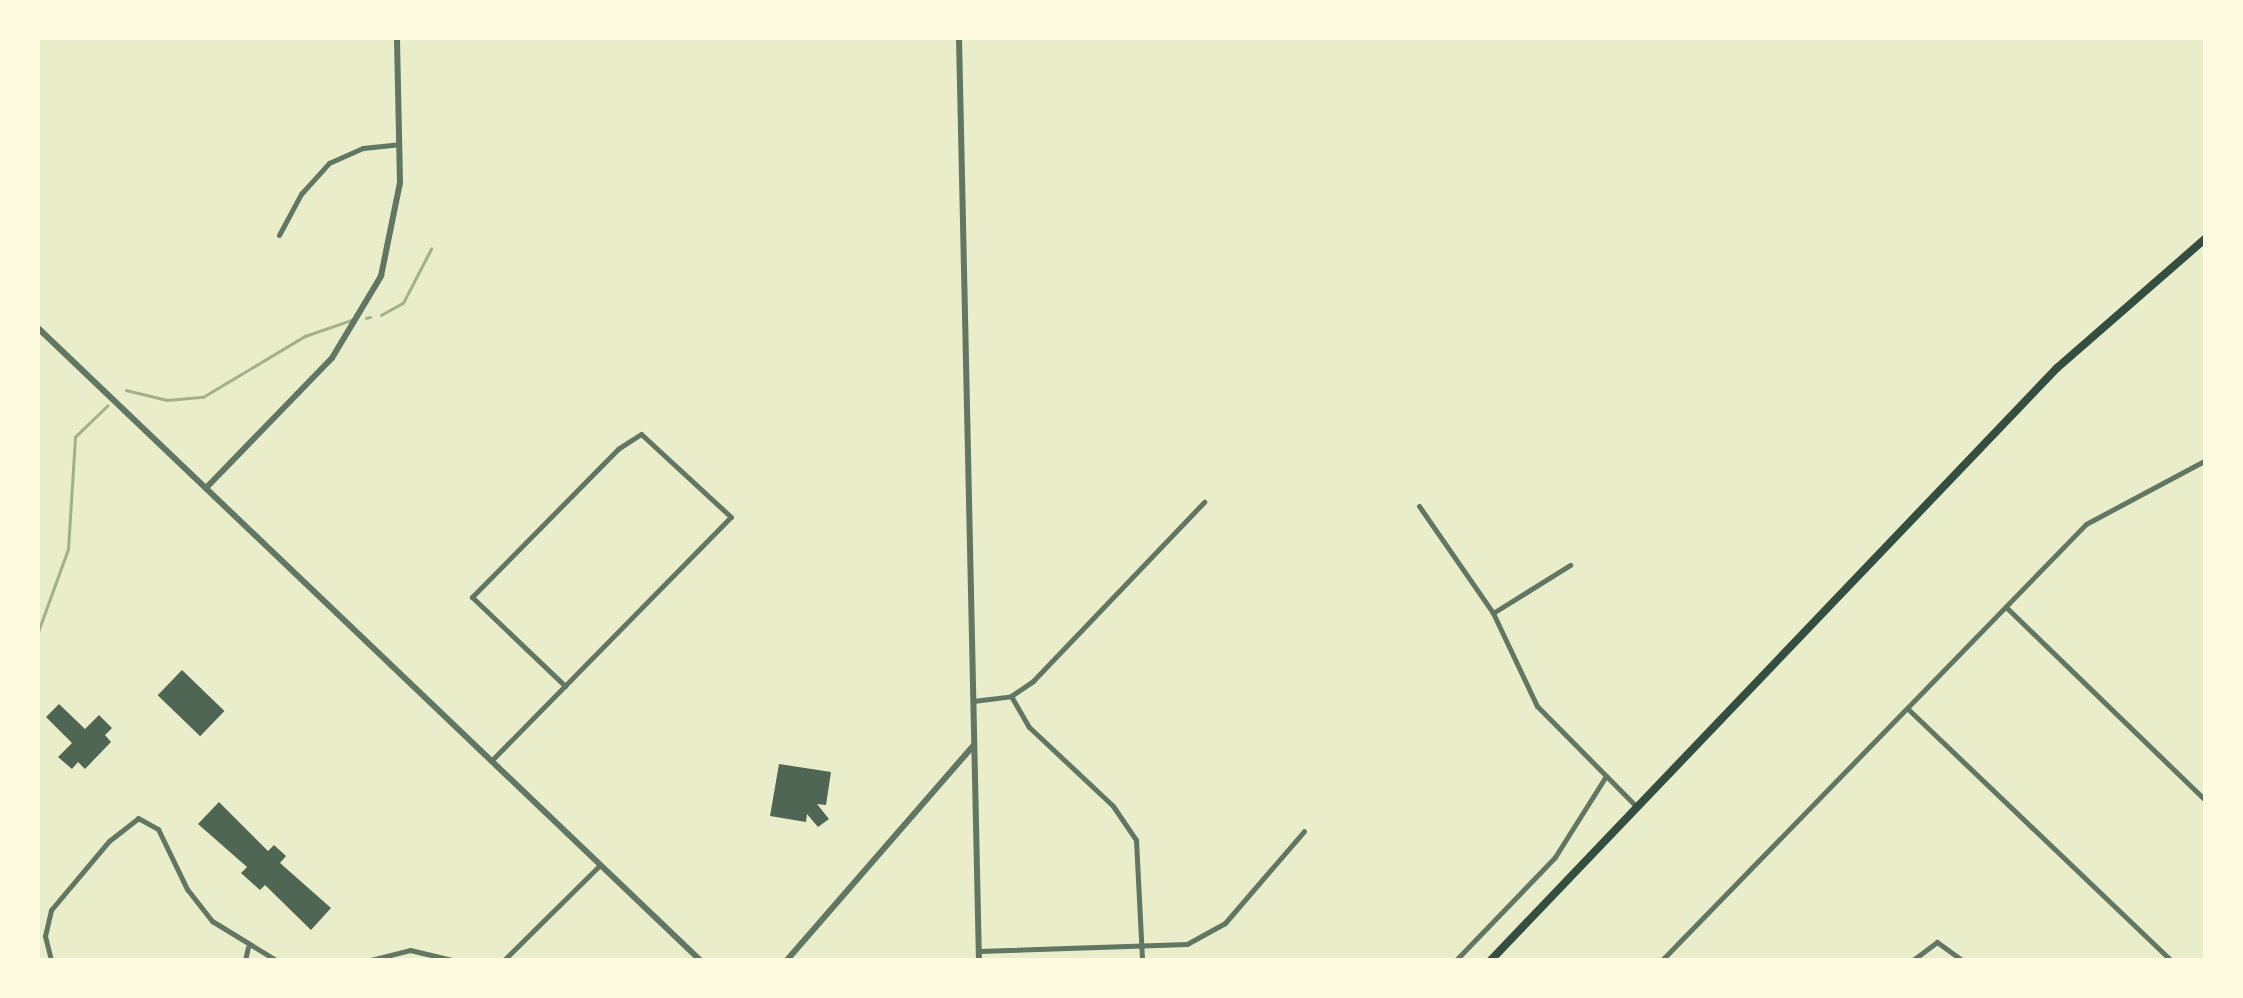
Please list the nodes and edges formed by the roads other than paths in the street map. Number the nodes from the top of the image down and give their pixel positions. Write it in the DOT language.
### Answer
graph roads {
  1 [pos="396,38"];
  2 [pos="959,38"];
  3 [pos="399,144"];
  4 [pos="280,234"];
  5 [pos="2206,238"];
  6 [pos="38,328"];
  7 [pos="2206,460"];
  8 [pos="206,488"];
  9 [pos="1204,502"];
  10 [pos="1420,506"];
  11 [pos="1570,565"];
  12 [pos="2006,607"];
  13 [pos="1493,614"];
  14 [pos="565,686"];
  15 [pos="1011,696"];
  16 [pos="973,701"];
  17 [pos="1908,709"];
  18 [pos="974,745"];
  19 [pos="492,761"];
  20 [pos="1606,776"];
  21 [pos="2206,801"];
  22 [pos="1638,807"];
  23 [pos="1304,831"];
  24 [pos="602,863"];
  25 [pos="248,946"];
  26 [pos="1142,950"];
  27 [pos="979,951"];
  28 [pos="51,960"];
  29 [pos="246,960"];
  30 [pos="270,960"];
  31 [pos="372,960"];
  32 [pos="452,960"];
  33 [pos="504,960"];
  34 [pos="700,960"];
  35 [pos="787,960"];
  36 [pos="980,960"];
  37 [pos="1142,960"];
  38 [pos="1456,960"];
  39 [pos="1490,960"];
  40 [pos="1662,960"];
  41 [pos="1913,960"];
  42 [pos="1962,960"];
  43 [pos="2171,960"];
  1 -- 3 [label="street"];
  2 -- 16 [label="street"];
  3 -- 4 [label="street"];
  3 -- 8 [label="street"];
  5 -- 22 [label="main road"];
  6 -- 8 [label="street"];
  7 -- 12 [label="street"];
  8 -- 19 [label="street"];
  9 -- 15 [label="street"];
  10 -- 13 [label="street"];
  11 -- 13 [label="street"];
  12 -- 17 [label="street"];
  12 -- 21 [label="street"];
  13 -- 20 [label="street"];
  14 -- 14 [label="street"];
  14 -- 19 [label="street"];
  15 -- 16 [label="street"];
  15 -- 26 [label="street"];
  16 -- 18 [label="street"];
  17 -- 40 [label="street"];
  17 -- 43 [label="street"];
  18 -- 27 [label="street"];
  18 -- 35 [label="street"];
  19 -- 24 [label="street"];
  20 -- 22 [label="street"];
  20 -- 38 [label="street"];
  22 -- 39 [label="main road"];
  23 -- 26 [label="street"];
  24 -- 33 [label="street"];
  24 -- 34 [label="street"];
  25 -- 28 [label="street"];
  25 -- 29 [label="street"];
  25 -- 30 [label="street"];
  26 -- 27 [label="street"];
  26 -- 37 [label="street"];
  27 -- 36 [label="street"];
  31 -- 32 [label="street"];
  41 -- 42 [label="street"];
}
